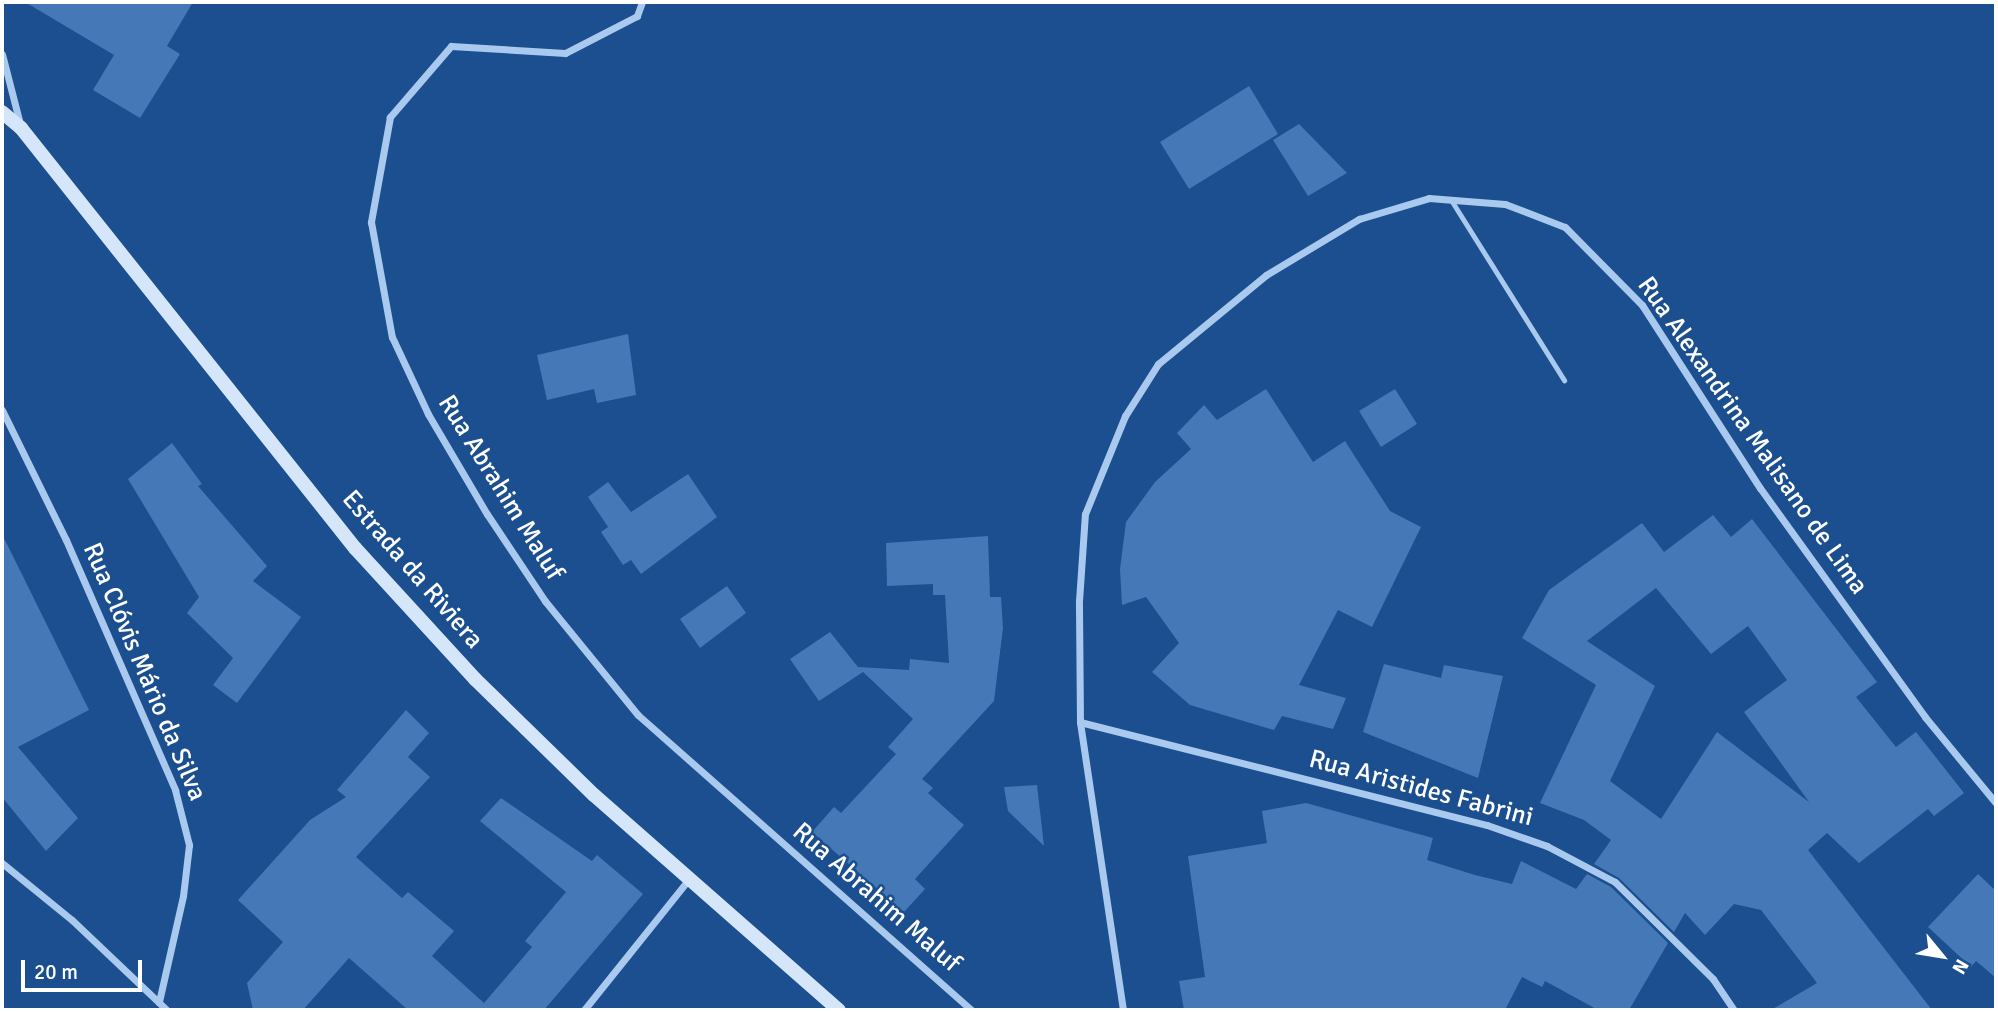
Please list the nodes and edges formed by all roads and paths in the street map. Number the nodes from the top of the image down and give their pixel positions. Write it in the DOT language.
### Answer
graph roads {
  1 [pos="642,2"];
  2 [pos="2,54"];
  3 [pos="2,112"];
  4 [pos="21,128"];
  5 [pos="1451,200"];
  6 [pos="1564,380"];
  7 [pos="2,411"];
  8 [pos="1080,722"];
  9 [pos="1996,803"];
  10 [pos="2,863"];
  11 [pos="689,879"];
  12 [pos="159,1002"];
  13 [pos="167,1010"];
  14 [pos="584,1010"];
  15 [pos="839,1010"];
  16 [pos="972,1010"];
  17 [pos="1123,1010"];
  18 [pos="1734,1010"];
  1 -- 16 [label="street, Rua Abrahim Maluf"];
  2 -- 4 [label="street"];
  3 -- 4 [label="street, Estrada da Riviera"];
  4 -- 11 [label="street, Estrada da Riviera"];
  5 -- 6 [label="lane"];
  5 -- 8 [label="street, Rua Alexandrina Malisano de Lima"];
  5 -- 9 [label="street, Rua Alexandrina Malisano de Lima"];
  7 -- 12 [label="street, Rua Clóvis Mário da Silva"];
  8 -- 17 [label="street, Rua Alexandrina Malisano de Lima"];
  8 -- 18 [label="street, Rua Aristides Fabrini"];
  10 -- 12 [label="street"];
  11 -- 14 [label="street"];
  11 -- 15 [label="street, Estrada da Riviera"];
  12 -- 13 [label="street"];
}
